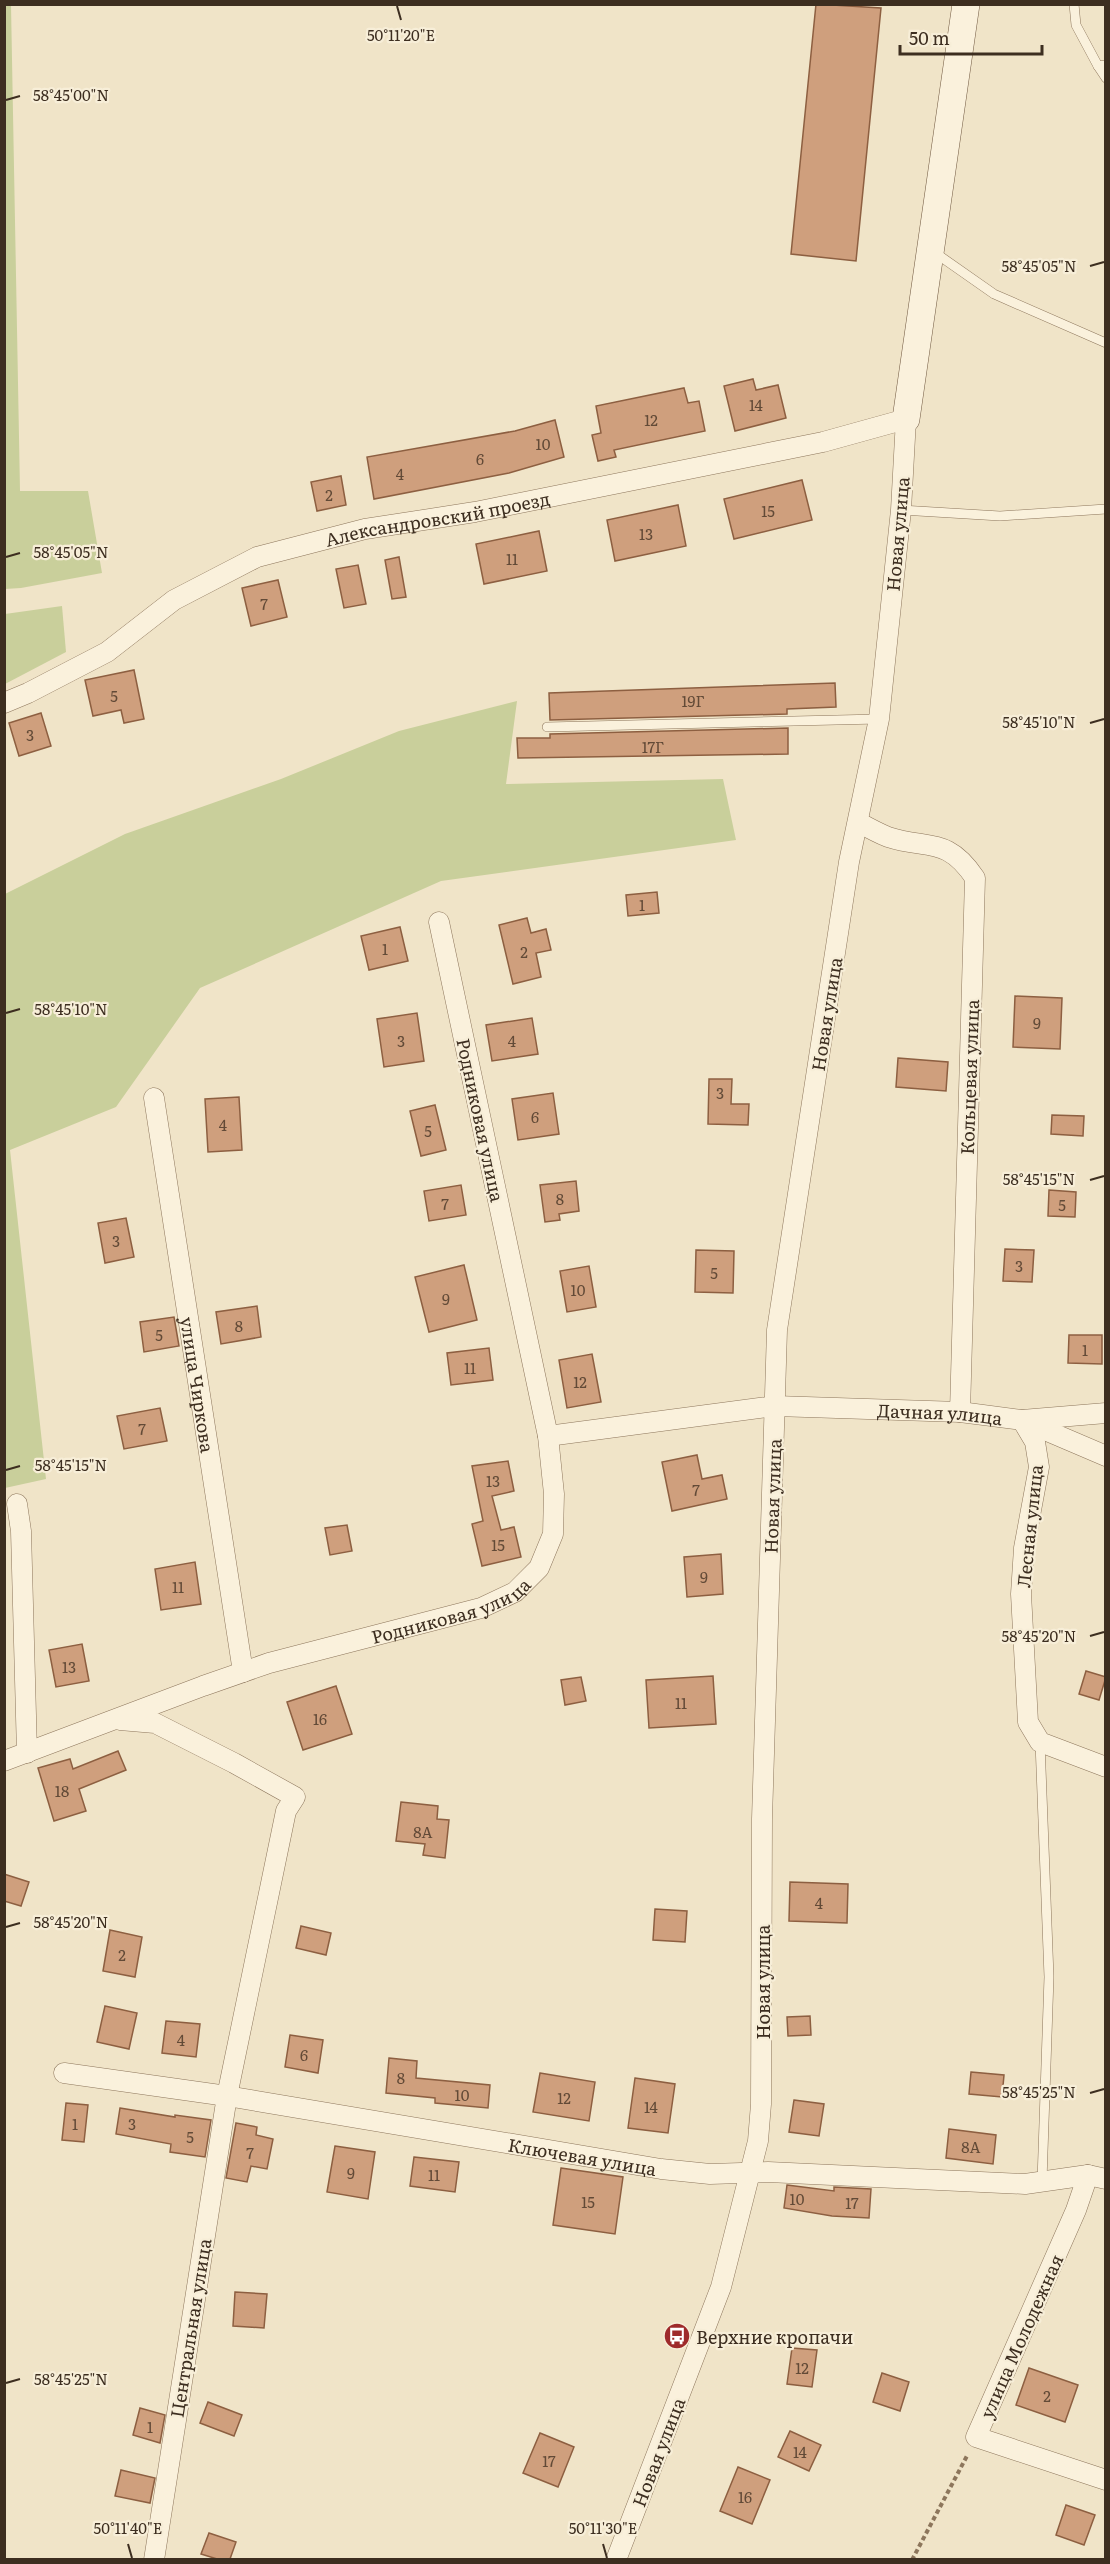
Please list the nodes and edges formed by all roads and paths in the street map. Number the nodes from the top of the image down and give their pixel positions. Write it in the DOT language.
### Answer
graph roads {
  1 [pos="966,4"];
  2 [pos="1074,4"];
  3 [pos="1102,66"];
  4 [pos="1106,78"];
  5 [pos="930,248"];
  6 [pos="1106,343"];
  7 [pos="906,418"];
  8 [pos="1106,509"];
  9 [pos="901,510"];
  10 [pos="4,703"];
  11 [pos="879,719"];
  12 [pos="547,727"];
  13 [pos="858,822"];
  14 [pos="439,922"];
  15 [pos="154,1098"];
  16 [pos="775,1406"];
  17 [pos="960,1412"];
  18 [pos="1106,1413"];
  19 [pos="1022,1420"];
  20 [pos="549,1436"];
  21 [pos="1106,1456"];
  22 [pos="17,1504"];
  23 [pos="243,1672"];
  24 [pos="114,1720"];
  25 [pos="1040,1742"];
  26 [pos="27,1753"];
  27 [pos="4,1761"];
  28 [pos="1106,1767"];
  29 [pos="64,2073"];
  30 [pos="227,2096"];
  31 [pos="749,2173"];
  32 [pos="1097,2177"];
  33 [pos="1042,2181"];
  34 [pos="976,2437"];
  35 [pos="1106,2480"];
  36 [pos="154,2559"];
  37 [pos="616,2559"];
  38 [pos="912,2559"];
  1 -- 5 [label="street"];
  2 -- 3 [label="lane"];
  3 -- 4 [label="lane"];
  5 -- 6 [label="lane"];
  5 -- 7 [label="street"];
  7 -- 9 [label="street, Новая улица"];
  7 -- 10 [label="street, Александровский проезд"];
  8 -- 9 [label="lane"];
  9 -- 11 [label="street, Новая улица"];
  11 -- 12 [label="lane"];
  11 -- 13 [label="street, Новая улица"];
  13 -- 16 [label="street, Новая улица"];
  13 -- 17 [label="street, Кольцевая улица"];
  14 -- 20 [label="street, Родниковая улица"];
  15 -- 23 [label="street, улица Чиркова"];
  16 -- 17 [label="street, Дачная улица"];
  16 -- 20 [label="street, Дачная улица"];
  16 -- 31 [label="street, Новая улица"];
  17 -- 19 [label="street, Дачная улица"];
  18 -- 19 [label="street, Дачная улица"];
  19 -- 21 [label="street"];
  19 -- 25 [label="street, Лесная улица"];
  20 -- 23 [label="street, Родниковая улица"];
  22 -- 26 [label="street"];
  23 -- 24 [label="street, Родниковая улица"];
  24 -- 26 [label="street, Родниковая улица"];
  24 -- 30 [label="street, Центральная улица"];
  25 -- 28 [label="street"];
  25 -- 33 [label="lane"];
  26 -- 27 [label="street, Родниковая улица"];
  29 -- 30 [label="street, Ключевая улица"];
  30 -- 31 [label="street, Ключевая улица"];
  30 -- 36 [label="street, Центральная улица"];
  31 -- 33 [label="street, Ключевая улица"];
  31 -- 37 [label="street, Новая улица"];
  32 -- 33 [label="street, Ключевая улица"];
  32 -- 34 [label="street, улица Молодежная"];
  34 -- 35 [label="street, улица Молодежная"];
  34 -- 38 [label="path"];
}
